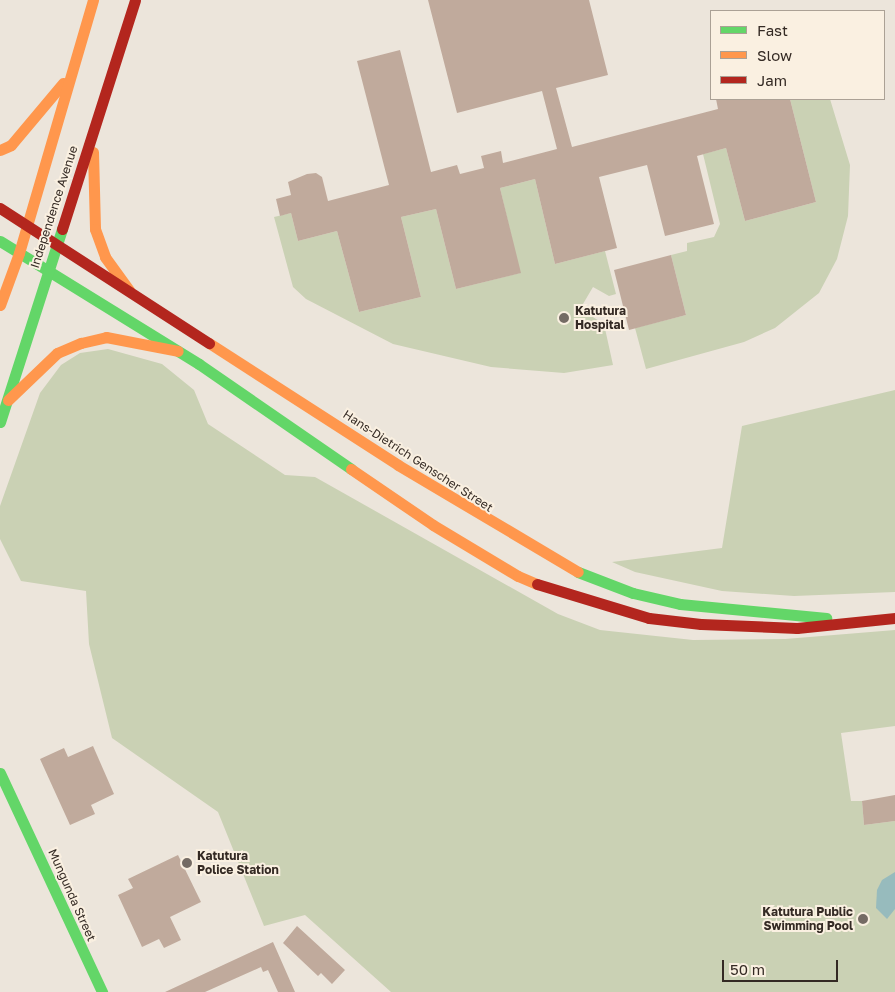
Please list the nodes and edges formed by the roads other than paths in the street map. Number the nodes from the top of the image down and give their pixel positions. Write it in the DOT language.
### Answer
graph roads {
  1 [pos="93,0"];
  2 [pos="135,0"];
  3 [pos="70,74"];
  4 [pos="93,133"];
  5 [pos="0,150"];
  6 [pos="0,208"];
  7 [pos="26,225"];
  8 [pos="0,242"];
  9 [pos="56,246"];
  10 [pos="18,253"];
  11 [pos="48,272"];
  12 [pos="129,290"];
  13 [pos="0,305"];
  14 [pos="178,351"];
  15 [pos="7,401"];
  16 [pos="0,422"];
  17 [pos="895,618"];
  18 [pos="866,622"];
  19 [pos="0,761"];
  20 [pos="0,773"];
  21 [pos="7,786"];
  22 [pos="102,992"];
  1 -- 3 [label="street, Independence Avenue"];
  2 -- 4 [label="street, Independence Avenue"];
  3 -- 5 [label="street"];
  3 -- 7 [label="street, Independence Avenue"];
  4 -- 9 [label="street, Independence Avenue"];
  4 -- 12 [label="street"];
  6 -- 7 [label="street, Hans-Dietrich Genscher Street"];
  7 -- 9 [label="street, Hans-Dietrich Genscher Street"];
  7 -- 10 [label="street, Independence Avenue"];
  8 -- 10 [label="street, Hans-Dietrich Genscher Street"];
  9 -- 11 [label="street, Independence Avenue"];
  9 -- 12 [label="street, Hans-Dietrich Genscher Street"];
  10 -- 11 [label="street, Hans-Dietrich Genscher Street"];
  10 -- 13 [label="street, Independence Avenue"];
  11 -- 14 [label="street, Hans-Dietrich Genscher Street"];
  11 -- 15 [label="street, Independence Avenue"];
  12 -- 18 [label="street, Hans-Dietrich Genscher Street"];
  14 -- 15 [label="street"];
  14 -- 18 [label="street, Hans-Dietrich Genscher Street"];
  15 -- 16 [label="street, Independence Avenue"];
  17 -- 18 [label="street, Hans-Dietrich Genscher Street"];
  19 -- 21 [label="street"];
  20 -- 21 [label="street"];
  21 -- 22 [label="street, Mungunda Street"];
}
